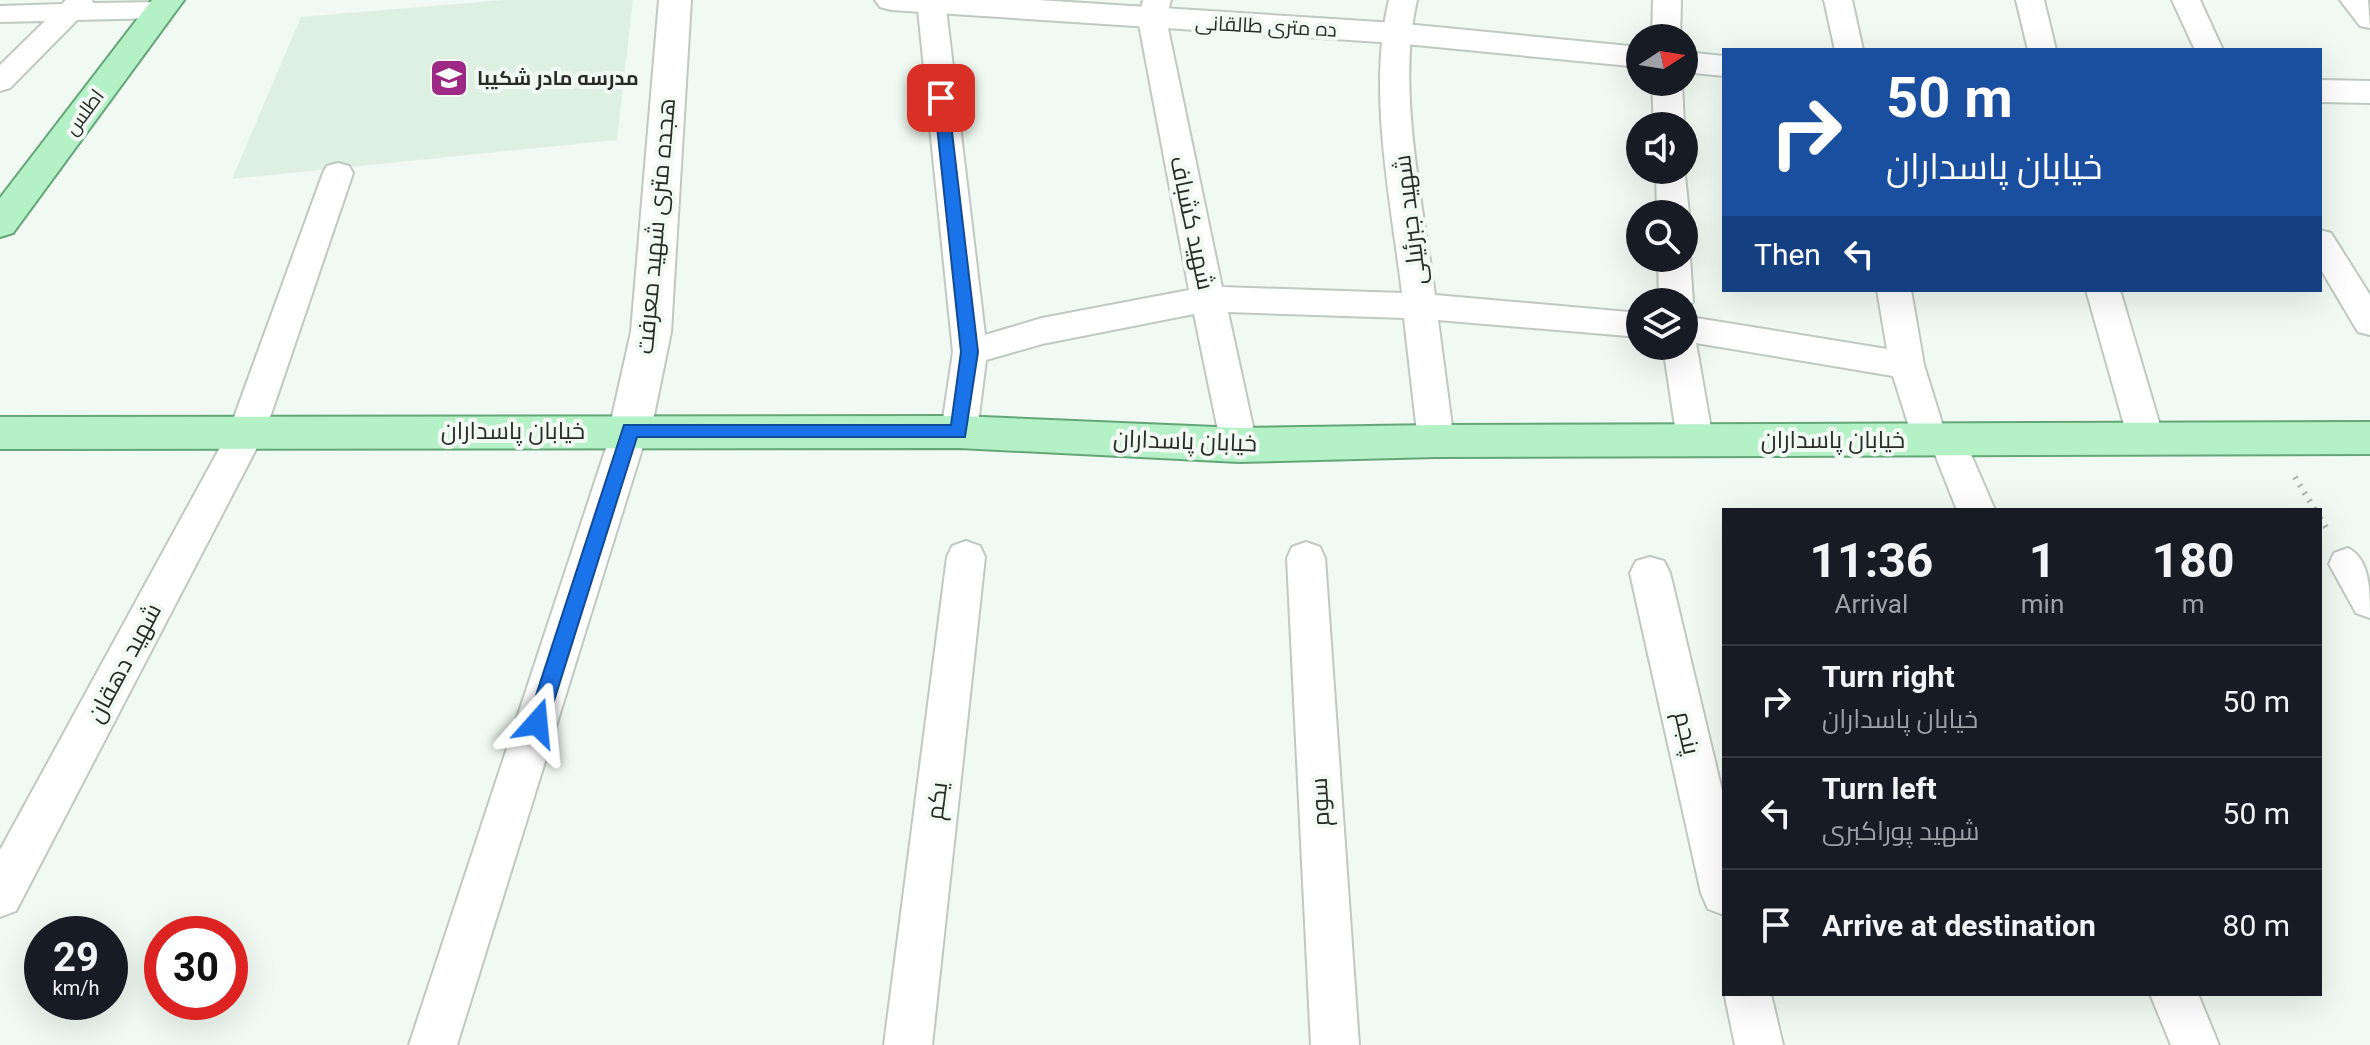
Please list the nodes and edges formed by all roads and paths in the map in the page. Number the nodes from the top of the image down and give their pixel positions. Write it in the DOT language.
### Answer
graph roads {
  1 [pos="675,0"];
  2 [pos="891,0"];
  3 [pos="1403,0"];
  4 [pos="1667,0"];
  5 [pos="1838,0"];
  6 [pos="2030,0"];
  7 [pos="2186,0"];
  8 [pos="2354,0"];
  9 [pos="931,1"];
  10 [pos="164,5"];
  11 [pos="76,6"];
  12 [pos="1155,10"];
  13 [pos="0,14"];
  14 [pos="2370,20"];
  15 [pos="1666,24"];
  16 [pos="1395,33"];
  17 [pos="1849,48"];
  18 [pos="2042,48"];
  19 [pos="2208,48"];
  20 [pos="1626,56"];
  21 [pos="1698,63"];
  22 [pos="1722,66"];
  23 [pos="0,82"];
  24 [pos="2322,91"];
  25 [pos="2370,92"];
  26 [pos="338,173"];
  27 [pos="0,224"];
  28 [pos="2322,244"];
  29 [pos="1894,292"];
  30 [pos="2104,292"];
  31 [pos="1208,299"];
  32 [pos="1420,306"];
  33 [pos="2370,323"];
  34 [pos="1626,324"];
  35 [pos="1698,331"];
  36 [pos="970,352"];
  37 [pos="1682,360"];
  38 [pos="1907,365"];
  39 [pos="630,430"];
  40 [pos="247,432"];
  41 [pos="959,432"];
  42 [pos="0,433"];
  43 [pos="2370,438"];
  44 [pos="1938,439"];
  45 [pos="2146,439"];
  46 [pos="1695,440"];
  47 [pos="1436,441"];
  48 [pos="1239,445"];
  49 [pos="1975,508"];
  50 [pos="966,557"];
  51 [pos="1306,558"];
  52 [pos="2348,564"];
  53 [pos="1650,573"];
  54 [pos="2370,601"];
  55 [pos="1722,884"];
  56 [pos="0,895"];
  57 [pos="1747,996"];
  58 [pos="2175,996"];
  59 [pos="433,1045"];
  60 [pos="908,1045"];
  61 [pos="1335,1045"];
  62 [pos="1759,1045"];
  63 [pos="2195,1045"];
  1 -- 39 [label="street, هجده متری شهید معرفت"];
  2 -- 9 [label="street, ده متری طالقانی"];
  3 -- 16 [label="street, شهید جبرئیلی"];
  4 -- 15 [label="street"];
  5 -- 17 [label="street"];
  6 -- 18 [label="street"];
  7 -- 19 [label="street"];
  8 -- 14 [label="street"];
  9 -- 12 [label="street, ده متری طالقانی"];
  9 -- 36 [label="street"];
  10 -- 11 [label="street"];
  10 -- 27 [label="main road, اطلس"];
  11 -- 13 [label="street"];
  11 -- 23 [label="street"];
  12 -- 16 [label="street, ده متری طالقانی"];
  12 -- 31 [label="street, شهید کشباف"];
  16 -- 20 [label="street, ده متری طالقانی"];
  16 -- 32 [label="street, شهید جبرئیلی"];
  21 -- 22 [label="street"];
  24 -- 25 [label="street"];
  26 -- 40 [label="street, شهید دهقان"];
  28 -- 33 [label="street"];
  29 -- 38 [label="street"];
  30 -- 45 [label="street"];
  31 -- 32 [label="street"];
  31 -- 36 [label="street"];
  31 -- 48 [label="street, شهید کشباف"];
  32 -- 34 [label="street"];
  32 -- 47 [label="street, شهید جبرئیلی"];
  35 -- 38 [label="street"];
  36 -- 41 [label="street"];
  37 -- 46 [label="street"];
  38 -- 44 [label="street"];
  39 -- 40 [label="main road, خیابان پاسداران"];
  39 -- 41 [label="main road, خیابان پاسداران"];
  39 -- 59 [label="street, هجده متری شهید معرفت"];
  40 -- 42 [label="main road, خیابان پاسداران"];
  40 -- 56 [label="street, شهید دهقان"];
  41 -- 48 [label="main road, خیابان پاسداران"];
  43 -- 45 [label="main road, خیابان پاسداران"];
  44 -- 45 [label="main road, خیابان پاسداران"];
  44 -- 46 [label="main road, خیابان پاسداران"];
  44 -- 49 [label="street"];
  46 -- 47 [label="main road, خیابان پاسداران"];
  47 -- 48 [label="main road, خیابان پاسداران"];
  50 -- 60 [label="street, یکم"];
  51 -- 61 [label="street, سوم"];
  52 -- 54 [label="street"];
  53 -- 55 [label="street, پنجم"];
  57 -- 62 [label="street"];
  58 -- 63 [label="street"];
}
